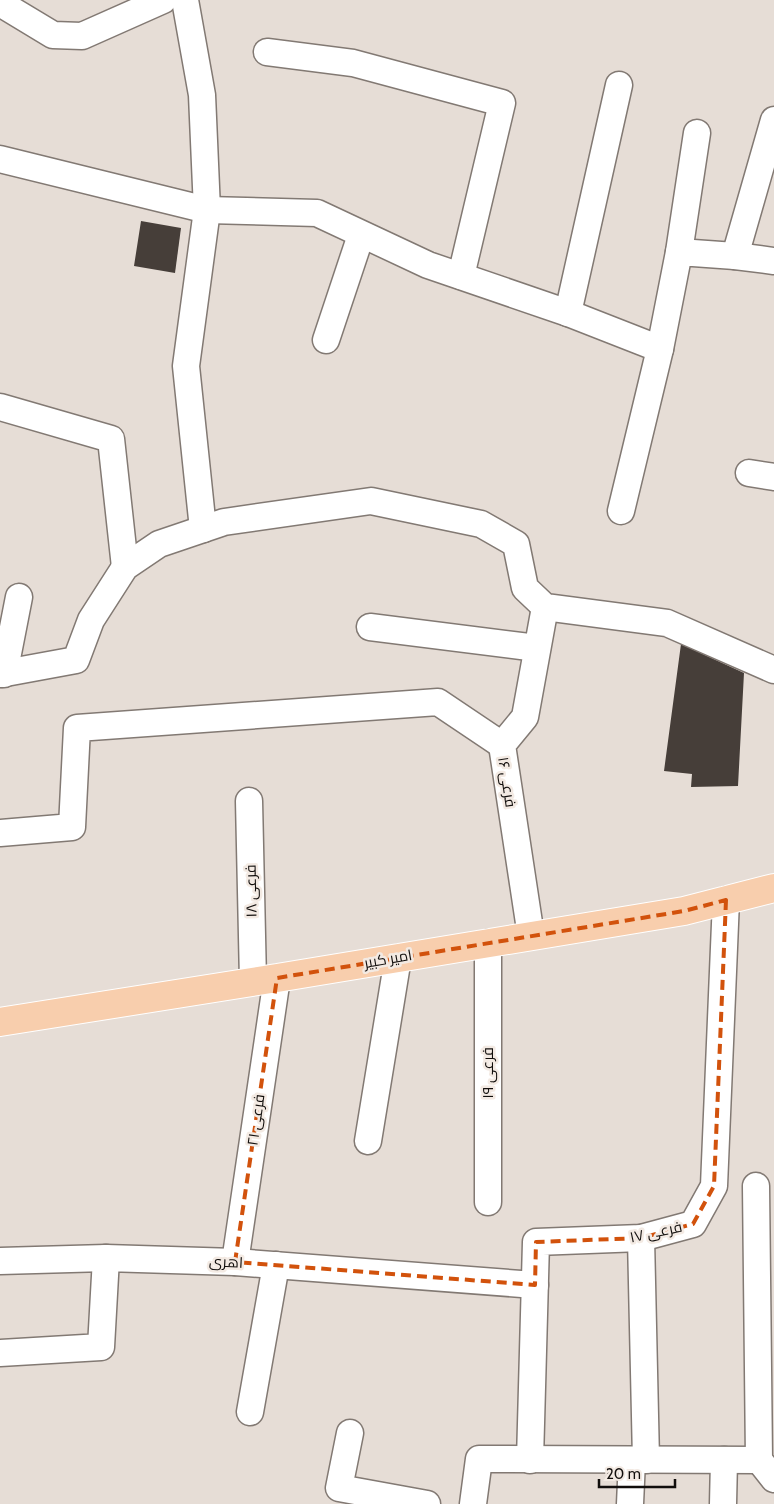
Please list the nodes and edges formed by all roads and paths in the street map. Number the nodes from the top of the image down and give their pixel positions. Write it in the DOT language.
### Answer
graph roads {
  1 [pos="163,0"];
  2 [pos="185,0"];
  3 [pos="0,3"];
  4 [pos="267,52"];
  5 [pos="619,85"];
  6 [pos="774,120"];
  7 [pos="697,133"];
  8 [pos="0,159"];
  9 [pos="207,210"];
  10 [pos="361,235"];
  11 [pos="679,252"];
  12 [pos="735,256"];
  13 [pos="774,261"];
  14 [pos="461,276"];
  15 [pos="568,313"];
  16 [pos="326,340"];
  17 [pos="660,348"];
  18 [pos="0,407"];
  19 [pos="749,474"];
  20 [pos="774,477"];
  21 [pos="621,510"];
  22 [pos="203,529"];
  23 [pos="125,567"];
  24 [pos="20,597"];
  25 [pos="545,607"];
  26 [pos="370,627"];
  27 [pos="537,648"];
  28 [pos="774,670"];
  29 [pos="2,674"];
  30 [pos="502,745"];
  31 [pos="249,801"];
  32 [pos="0,833"];
  33 [pos="774,888"];
  34 [pos="726,900"];
  35 [pos="531,936"];
  36 [pos="488,943"];
  37 [pos="398,958"];
  38 [pos="265,980"];
  39 [pos="0,1022"];
  40 [pos="368,1141"];
  41 [pos="714,1186"];
  42 [pos="765,1187"];
  43 [pos="488,1202"];
  44 [pos="641,1238"];
  45 [pos="106,1258"];
  46 [pos="0,1261"];
  47 [pos="235,1262"];
  48 [pos="276,1265"];
  49 [pos="535,1286"];
  50 [pos="0,1353"];
  51 [pos="250,1412"];
  52 [pos="350,1433"];
  53 [pos="530,1460"];
  54 [pos="639,1460"];
  55 [pos="724,1460"];
  56 [pos="767,1470"];
  57 [pos="428,1504"];
  58 [pos="473,1504"];
  59 [pos="630,1504"];
  60 [pos="723,1504"];
  1 -- 3 [label="street"];
  2 -- 9 [label="street"];
  4 -- 14 [label="street"];
  5 -- 15 [label="street"];
  6 -- 12 [label="street"];
  7 -- 11 [label="street"];
  8 -- 9 [label="street"];
  9 -- 10 [label="street"];
  9 -- 22 [label="street"];
  10 -- 14 [label="street"];
  10 -- 16 [label="street"];
  11 -- 12 [label="street"];
  11 -- 17 [label="street"];
  12 -- 13 [label="street"];
  14 -- 15 [label="street"];
  15 -- 17 [label="street"];
  17 -- 21 [label="street"];
  18 -- 23 [label="street"];
  19 -- 20 [label="street"];
  22 -- 23 [label="street"];
  22 -- 25 [label="street"];
  23 -- 29 [label="street"];
  24 -- 29 [label="street"];
  25 -- 27 [label="street, فرعی ۱۶"];
  25 -- 28 [label="street"];
  26 -- 27 [label="street"];
  27 -- 30 [label="street, فرعی ۱۶"];
  30 -- 32 [label="street"];
  30 -- 35 [label="street, فرعی ۱۶"];
  31 -- 38 [label="street, فرعی ۱۸"];
  33 -- 34 [label="main road, امیر کبیر"];
  34 -- 35 [label="main road, امیر کبیر"];
  34 -- 41 [label="street, فرعی ۱۷"];
  35 -- 36 [label="main road, امیر کبیر"];
  36 -- 37 [label="main road, امیر کبیر"];
  36 -- 43 [label="street, فرعی ۱۹"];
  37 -- 38 [label="main road, امیر کبیر"];
  37 -- 40 [label="street"];
  38 -- 39 [label="main road, امیر کبیر"];
  38 -- 47 [label="street, فرعی ۲۱"];
  41 -- 42 [label="street"];
  41 -- 44 [label="street, فرعی ۱۷"];
  42 -- 56 [label="street"];
  44 -- 49 [label="street, فرعی ۱۷"];
  44 -- 54 [label="street"];
  45 -- 46 [label="street, اهری"];
  45 -- 47 [label="street, اهری"];
  45 -- 50 [label="street"];
  47 -- 48 [label="street, اهری"];
  48 -- 49 [label="street, اهری"];
  48 -- 51 [label="street"];
  49 -- 53 [label="street, فرعی ۱۷"];
  52 -- 57 [label="street"];
  53 -- 54 [label="street"];
  53 -- 58 [label="street"];
  54 -- 55 [label="street"];
  54 -- 59 [label="street"];
  55 -- 56 [label="street"];
  55 -- 60 [label="street"];
}
